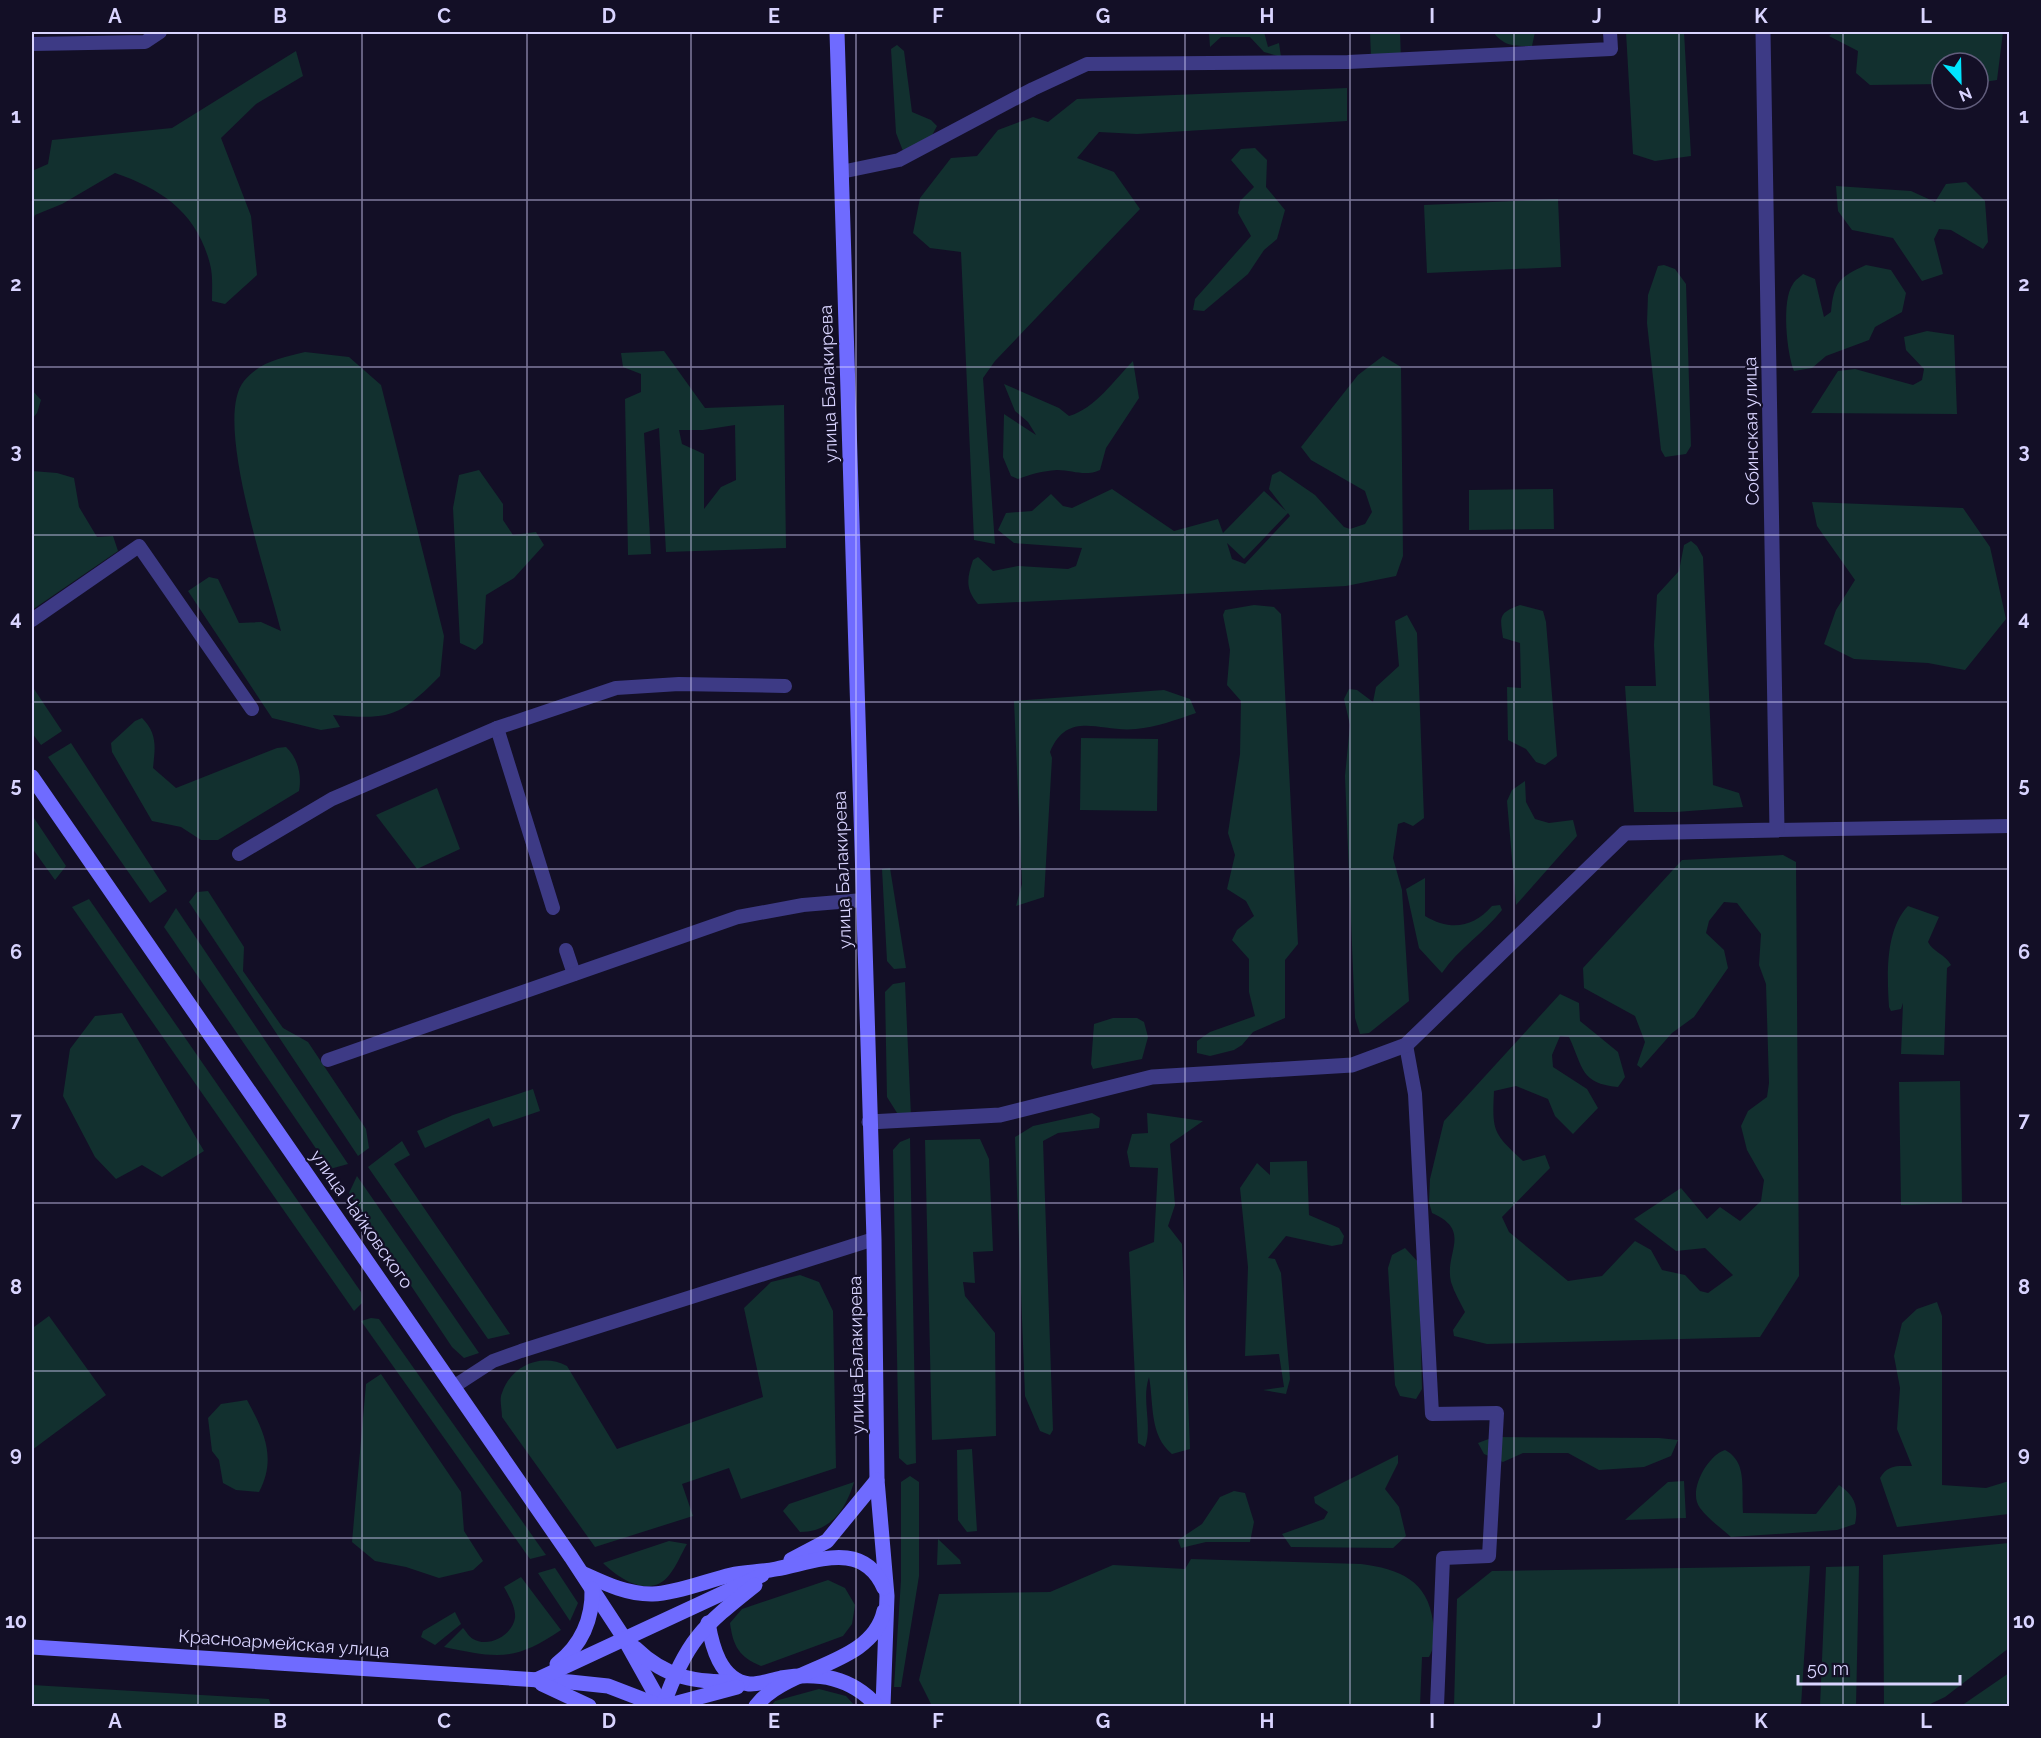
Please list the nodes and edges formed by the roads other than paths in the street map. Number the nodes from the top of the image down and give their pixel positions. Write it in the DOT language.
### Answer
graph roads {
  1 [pos="160,32"];
  2 [pos="837,32"];
  3 [pos="1610,32"];
  4 [pos="1763,32"];
  5 [pos="32,44"];
  6 [pos="841,172"];
  7 [pos="32,620"];
  8 [pos="785,686"];
  9 [pos="252,709"];
  10 [pos="497,728"];
  11 [pos="32,777"];
  12 [pos="2010,826"];
  13 [pos="1777,830"];
  14 [pos="239,854"];
  15 [pos="862,900"];
  16 [pos="553,908"];
  17 [pos="566,950"];
  18 [pos="574,974"];
  19 [pos="1406,1045"];
  20 [pos="328,1060"];
  21 [pos="869,1122"];
  22 [pos="873,1239"];
  23 [pos="453,1387"];
  24 [pos="877,1480"];
  25 [pos="774,1570"];
  26 [pos="581,1573"];
  27 [pos="592,1589"];
  28 [pos="887,1596"];
  29 [pos="708,1623"];
  30 [pos="624,1638"];
  31 [pos="32,1647"];
  32 [pos="674,1675"];
  33 [pos="801,1675"];
  34 [pos="534,1681"];
  35 [pos="748,1684"];
  36 [pos="589,1707"];
  37 [pos="663,1707"];
  38 [pos="756,1707"];
  39 [pos="877,1707"];
  40 [pos="883,1707"];
  41 [pos="1437,1707"];
  1 -- 5 [label="lane"];
  2 -- 6 [label="street, улица Балакирева"];
  3 -- 6 [label="lane"];
  4 -- 13 [label="street, Собинская улица"];
  6 -- 15 [label="street, улица Балакирева"];
  7 -- 9 [label="lane"];
  8 -- 10 [label="lane"];
  10 -- 14 [label="lane"];
  10 -- 16 [label="lane"];
  11 -- 23 [label="street, улица Чайковского"];
  12 -- 13 [label="lane"];
  13 -- 19 [label="street"];
  15 -- 18 [label="lane"];
  15 -- 21 [label="street, улица Балакирева"];
  17 -- 18 [label="lane"];
  18 -- 20 [label="lane"];
  19 -- 21 [label="street"];
  19 -- 41 [label="lane"];
  21 -- 22 [label="street, улица Балакирева"];
  22 -- 23 [label="lane"];
  22 -- 24 [label="street, улица Балакирева"];
  23 -- 26 [label="street, улица Чайковского"];
  24 -- 25 [label="street"];
  24 -- 28 [label="street, улица Балакирева"];
  25 -- 26 [label="street"];
  25 -- 28 [label="street"];
  25 -- 29 [label="street"];
  25 -- 30 [label="street"];
  26 -- 27 [label="street, улица Чайковского"];
  27 -- 30 [label="street, улица Чайковского"];
  27 -- 34 [label="street"];
  28 -- 33 [label="street"];
  28 -- 40 [label="street, улица Балакирева"];
  29 -- 32 [label="street"];
  29 -- 35 [label="street"];
  30 -- 32 [label="street"];
  30 -- 34 [label="street"];
  30 -- 37 [label="street"];
  31 -- 34 [label="street, Красноармейская улица"];
  32 -- 35 [label="street"];
  32 -- 37 [label="street"];
  33 -- 35 [label="street"];
  33 -- 38 [label="street"];
  33 -- 39 [label="street"];
  34 -- 36 [label="street"];
  34 -- 37 [label="street, Красноармейская улица"];
  35 -- 37 [label="street"];
}
